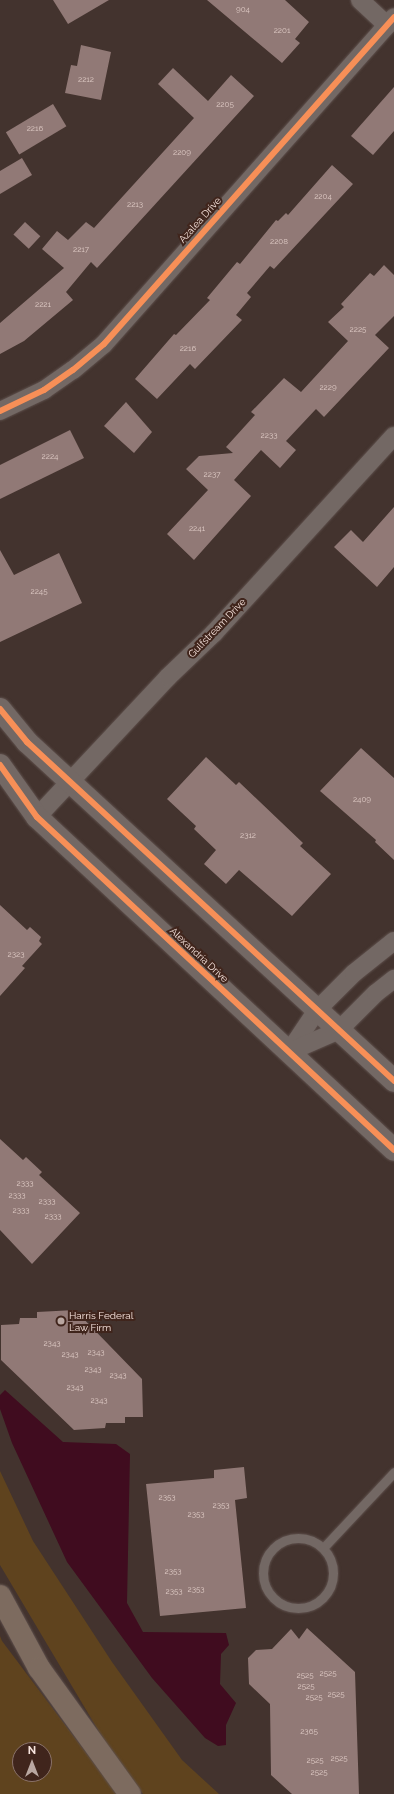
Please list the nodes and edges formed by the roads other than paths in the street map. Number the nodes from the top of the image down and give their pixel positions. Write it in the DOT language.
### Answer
graph roads {
  1 [pos="360,0"];
  2 [pos="390,21"];
  3 [pos="0,411"];
  4 [pos="392,441"];
  5 [pos="0,709"];
  6 [pos="0,765"];
  7 [pos="70,782"];
  8 [pos="38,817"];
  9 [pos="394,941"];
  10 [pos="394,979"];
  11 [pos="317,1010"];
  12 [pos="339,1030"];
  13 [pos="290,1052"];
  14 [pos="394,1082"];
  15 [pos="394,1150"];
  16 [pos="394,1472"];
  17 [pos="323,1548"];
  18 [pos="0,1596"];
  19 [pos="130,1794"];
  1 -- 2 [label="street"];
  2 -- 3 [label="street, Azalea Drive"];
  4 -- 7 [label="street, Gulfstream Drive"];
  5 -- 7 [label="street"];
  6 -- 8 [label="street, Alexandria Drive"];
  7 -- 8 [label="street, Gulfstream Drive"];
  7 -- 11 [label="street"];
  8 -- 13 [label="street, Alexandria Drive"];
  9 -- 11 [label="street"];
  10 -- 12 [label="street"];
  11 -- 12 [label="street"];
  11 -- 13 [label="street"];
  12 -- 13 [label="street"];
  12 -- 14 [label="street"];
  13 -- 15 [label="street, Alexandria Drive"];
  16 -- 17 [label="lane"];
  17 -- 17 [label="lane"];
  18 -- 19 [label="highway"];
}
